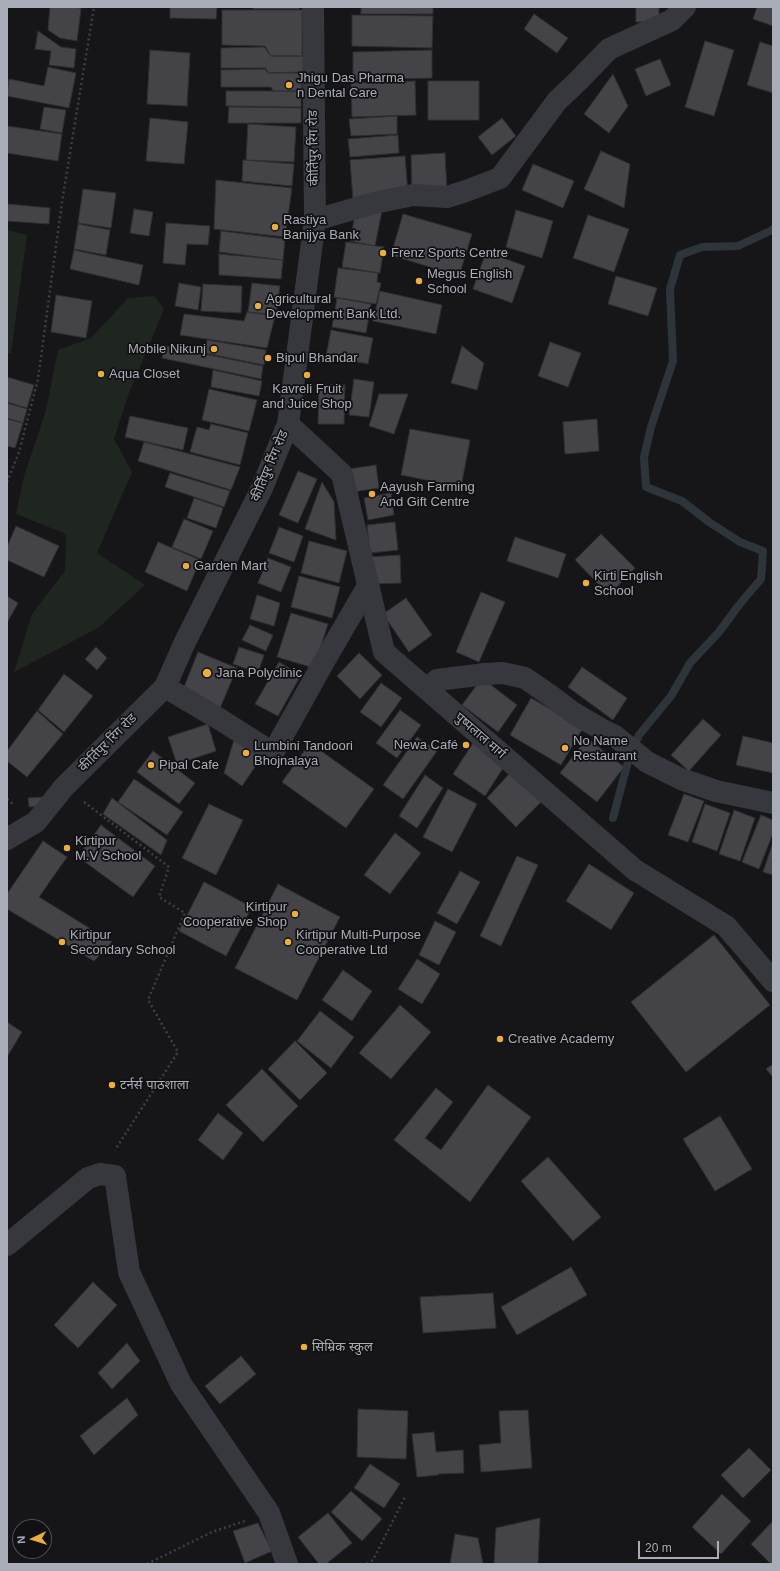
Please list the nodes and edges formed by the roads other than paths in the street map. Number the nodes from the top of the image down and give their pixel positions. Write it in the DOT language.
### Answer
graph roads {
  1 [pos="312,7"];
  2 [pos="685,7"];
  3 [pos="315,220"];
  4 [pos="288,424"];
  5 [pos="368,586"];
  6 [pos="165,687"];
  7 [pos="427,690"];
  8 [pos="773,803"];
  9 [pos="7,840"];
  10 [pos="773,981"];
  11 [pos="7,1245"];
  12 [pos="287,1564"];
  1 -- 3 [label="street, कीर्तिपुर रिंग रोड"];
  2 -- 3 [label="street"];
  3 -- 4 [label="street, कीर्तिपुर रिंग रोड"];
  4 -- 5 [label="street, पुष्पलाल मार्ग"];
  4 -- 6 [label="street, कीर्तिपुर रिंग रोड"];
  5 -- 6 [label="street"];
  5 -- 7 [label="street, पुष्पलाल मार्ग"];
  6 -- 9 [label="street, कीर्तिपुर रिंग रोड"];
  7 -- 8 [label="street"];
  7 -- 10 [label="street, पुष्पलाल मार्ग"];
  11 -- 12 [label="street"];
}
